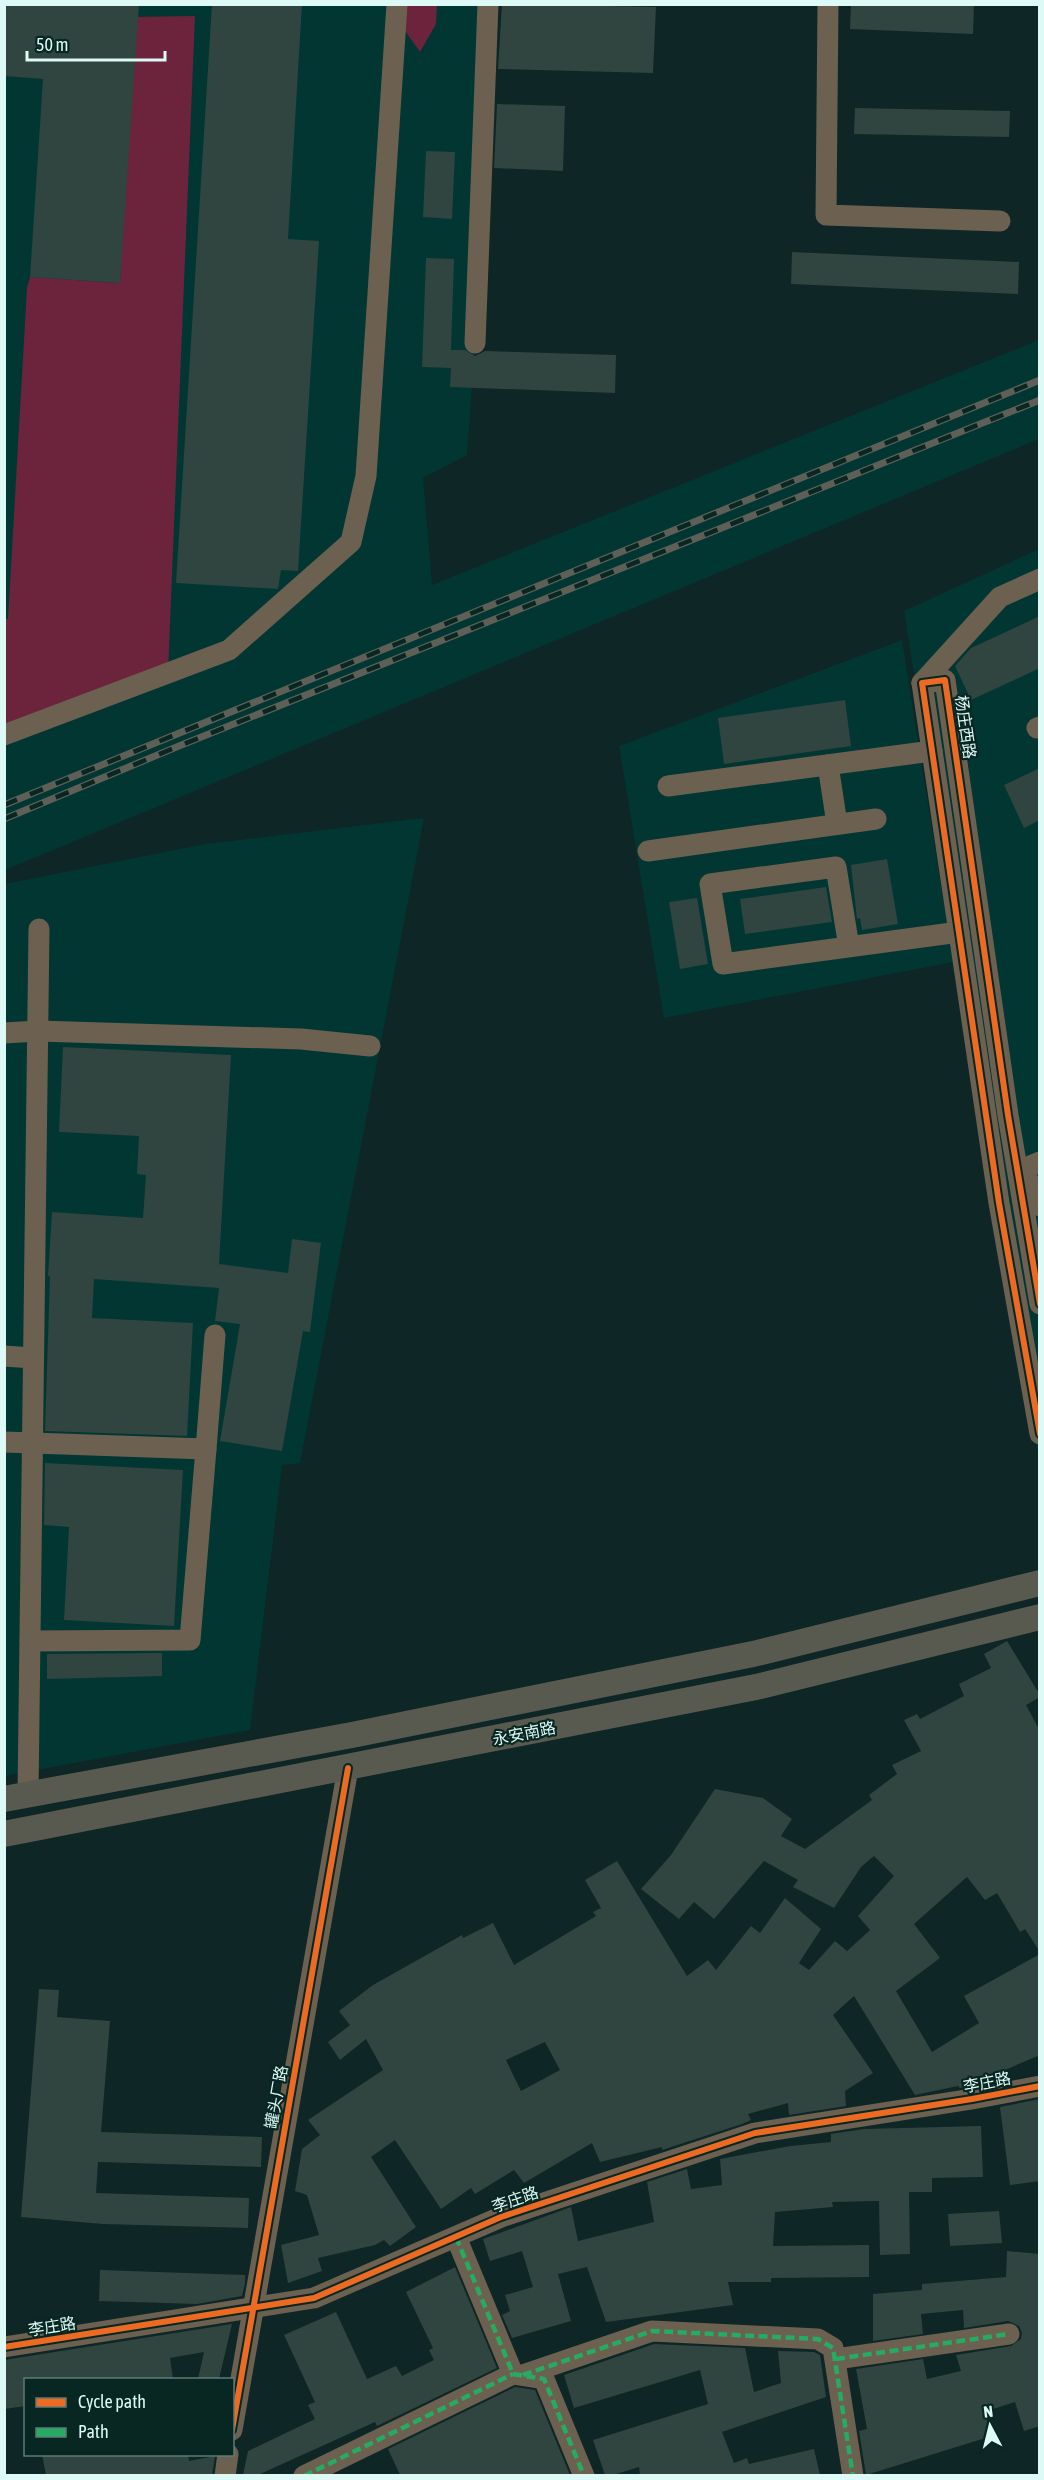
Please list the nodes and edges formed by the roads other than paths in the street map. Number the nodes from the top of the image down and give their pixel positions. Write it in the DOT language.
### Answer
graph roads {
  1 [pos="397,4"];
  2 [pos="488,4"];
  3 [pos="828,4"];
  4 [pos="1000,221"];
  5 [pos="475,343"];
  6 [pos="1040,579"];
  7 [pos="922,683"];
  8 [pos="4,735"];
  9 [pos="932,751"];
  10 [pos="828,765"];
  11 [pos="668,786"];
  12 [pos="876,819"];
  13 [pos="837,824"];
  14 [pos="648,851"];
  15 [pos="39,929"];
  16 [pos="959,932"];
  17 [pos="849,947"];
  18 [pos="38,1031"];
  19 [pos="4,1033"];
  20 [pos="370,1046"];
  21 [pos="1026,1161"];
  22 [pos="1040,1206"];
  23 [pos="1040,1304"];
  24 [pos="215,1335"];
  25 [pos="4,1356"];
  26 [pos="33,1358"];
  27 [pos="1040,1434"];
  28 [pos="4,1442"];
  29 [pos="32,1442"];
  30 [pos="206,1449"];
  31 [pos="1040,1583"];
  32 [pos="1040,1617"];
  33 [pos="30,1641"];
  34 [pos="348,1768"];
  35 [pos="16,1797"];
  36 [pos="4,1834"];
  37 [pos="1040,2086"];
  38 [pos="456,2237"];
  39 [pos="253,2307"];
  40 [pos="1009,2334"];
  41 [pos="4,2347"];
  42 [pos="836,2359"];
  43 [pos="518,2375"];
  44 [pos="234,2418"];
  45 [pos="228,2456"];
  46 [pos="225,2475"];
  47 [pos="304,2475"];
  48 [pos="584,2475"];
  49 [pos="854,2475"];
  1 -- 8 [label="street"];
  2 -- 5 [label="street"];
  3 -- 4 [label="street"];
  6 -- 7 [label="street"];
  7 -- 9 [label="street"];
  7 -- 21 [label="street, 杨庄西路"];
  9 -- 10 [label="street"];
  9 -- 16 [label="street"];
  10 -- 11 [label="street"];
  10 -- 13 [label="street"];
  12 -- 13 [label="street"];
  13 -- 14 [label="street"];
  15 -- 18 [label="street"];
  16 -- 17 [label="street"];
  16 -- 27 [label="street"];
  17 -- 17 [label="street"];
  18 -- 19 [label="street"];
  18 -- 20 [label="street"];
  18 -- 26 [label="street"];
  21 -- 22 [label="street"];
  21 -- 23 [label="street, 杨庄西路"];
  24 -- 30 [label="street"];
  25 -- 26 [label="street"];
  26 -- 29 [label="street"];
  28 -- 29 [label="street"];
  29 -- 30 [label="street"];
  29 -- 33 [label="street"];
  30 -- 33 [label="street"];
  31 -- 35 [label="main road, 永安南路"];
  32 -- 34 [label="main road, 永安南路"];
  33 -- 35 [label="street"];
  34 -- 36 [label="main road, 永安南路"];
  34 -- 39 [label="street, 罐头厂路"];
  37 -- 38 [label="street, 李庄路"];
  38 -- 39 [label="street, 李庄路"];
  38 -- 43 [label="street"];
  39 -- 41 [label="street, 李庄路"];
  39 -- 44 [label="street, 罐头厂路"];
  40 -- 42 [label="street"];
  42 -- 43 [label="street"];
  42 -- 49 [label="street"];
  43 -- 47 [label="street"];
  43 -- 48 [label="street"];
  45 -- 46 [label="street"];
}
